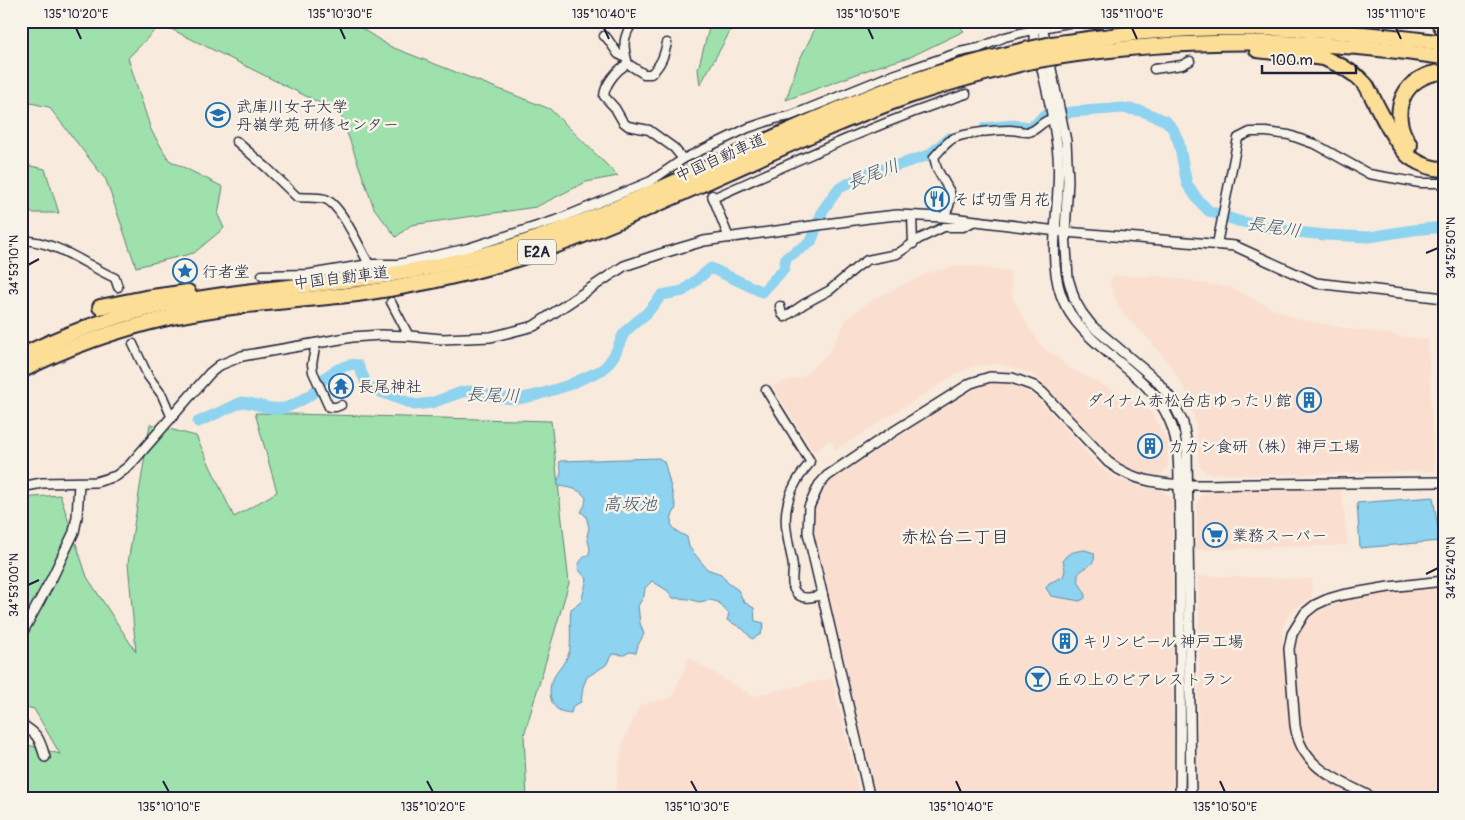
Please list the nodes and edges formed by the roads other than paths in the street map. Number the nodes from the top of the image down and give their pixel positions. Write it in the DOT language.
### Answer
graph roads {
  1 [pos="634,21"];
  2 [pos="1128,21"];
  3 [pos="1273,21"];
  4 [pos="1438,21"];
  5 [pos="1042,25"];
  6 [pos="1031,26"];
  7 [pos="1444,30"];
  8 [pos="1147,32"];
  9 [pos="604,36"];
  10 [pos="667,43"];
  11 [pos="1200,43"];
  12 [pos="1444,43"];
  13 [pos="1054,51"];
  14 [pos="1031,55"];
  15 [pos="1444,57"];
  16 [pos="1190,60"];
  17 [pos="627,62"];
  18 [pos="1154,69"];
  19 [pos="1444,72"];
  20 [pos="966,94"];
  21 [pos="1052,119"];
  22 [pos="236,141"];
  23 [pos="682,158"];
  24 [pos="1444,161"];
  25 [pos="1444,168"];
  26 [pos="1444,183"];
  27 [pos="912,216"];
  28 [pos="944,217"];
  29 [pos="974,221"];
  30 [pos="1060,231"];
  31 [pos="729,238"];
  32 [pos="21,240"];
  33 [pos="913,244"];
  34 [pos="1217,244"];
  35 [pos="369,264"];
  36 [pos="262,275"];
  37 [pos="118,287"];
  38 [pos="282,288"];
  39 [pos="1444,298"];
  40 [pos="391,302"];
  41 [pos="780,306"];
  42 [pos="100,307"];
  43 [pos="409,336"];
  44 [pos="316,343"];
  45 [pos="133,344"];
  46 [pos="21,356"];
  47 [pos="21,371"];
  48 [pos="766,390"];
  49 [pos="341,405"];
  50 [pos="172,418"];
  51 [pos="1444,482"];
  52 [pos="79,483"];
  53 [pos="1183,484"];
  54 [pos="21,487"];
  55 [pos="1444,580"];
  56 [pos="822,595"];
  57 [pos="21,635"];
  58 [pos="21,724"];
  59 [pos="45,758"];
  60 [pos="870,799"];
  61 [pos="1180,799"];
  62 [pos="1192,799"];
  63 [pos="1375,799"];
  1 -- 17 [label="street"];
  2 -- 5 [label="street"];
  3 -- 8 [label="highway"];
  4 -- 7 [label="highway"];
  5 -- 6 [label="street"];
  5 -- 30 [label="street"];
  6 -- 21 [label="street"];
  6 -- 23 [label="street"];
  8 -- 12 [label="highway, 中国自動車道 / E2A"];
  8 -- 13 [label="highway, 中国自動車道 / E2A"];
  9 -- 17 [label="street"];
  10 -- 17 [label="street"];
  11 -- 13 [label="highway, 中国自動車道 / E2A"];
  11 -- 15 [label="highway, 中国自動車道 / E2A"];
  11 -- 25 [label="highway"];
  13 -- 14 [label="highway, 中国自動車道 / E2A, bridge"];
  14 -- 38 [label="highway, 中国自動車道 / E2A"];
  14 -- 47 [label="highway, 中国自動車道 / E2A"];
  16 -- 18 [label="street"];
  17 -- 23 [label="street"];
  19 -- 24 [label="highway"];
  20 -- 31 [label="street"];
  21 -- 28 [label="street"];
  21 -- 30 [label="street"];
  22 -- 35 [label="street"];
  23 -- 35 [label="street"];
  26 -- 34 [label="street"];
  27 -- 28 [label="street"];
  27 -- 31 [label="street"];
  27 -- 33 [label="street"];
  28 -- 29 [label="street"];
  29 -- 30 [label="street"];
  29 -- 33 [label="street"];
  30 -- 34 [label="street"];
  30 -- 53 [label="street"];
  31 -- 43 [label="street"];
  32 -- 37 [label="street"];
  33 -- 41 [label="street"];
  34 -- 39 [label="street"];
  35 -- 36 [label="street"];
  38 -- 42 [label="highway"];
  38 -- 46 [label="highway, 中国自動車道 / E2A"];
  40 -- 43 [label="street"];
  43 -- 44 [label="street"];
  44 -- 49 [label="street"];
  44 -- 50 [label="street"];
  45 -- 50 [label="street"];
  48 -- 56 [label="street"];
  50 -- 52 [label="street"];
  51 -- 53 [label="street"];
  52 -- 54 [label="street"];
  52 -- 57 [label="street"];
  53 -- 56 [label="street"];
  53 -- 61 [label="street"];
  53 -- 62 [label="street"];
  55 -- 63 [label="street"];
  56 -- 60 [label="street"];
  58 -- 59 [label="street"];
}
